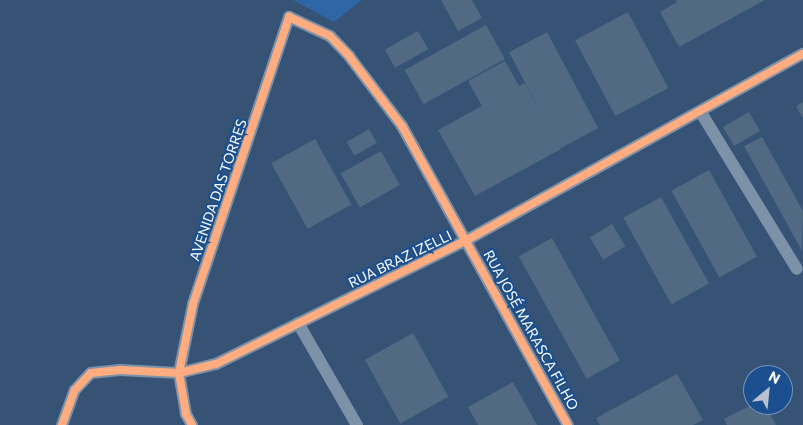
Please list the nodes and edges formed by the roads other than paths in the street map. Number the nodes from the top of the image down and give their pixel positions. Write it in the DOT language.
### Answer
graph roads {
  1 [pos="289,17"];
  2 [pos="803,54"];
  3 [pos="700,111"];
  4 [pos="467,240"];
  5 [pos="797,270"];
  6 [pos="298,323"];
  7 [pos="179,373"];
  8 [pos="62,425"];
  9 [pos="192,425"];
  10 [pos="357,425"];
  11 [pos="568,425"];
  1 -- 4 [label="street, RUA JOSÉ MARASCA FILHO"];
  1 -- 7 [label="street, AVENIDA DAS TORRES"];
  2 -- 3 [label="street, RUA BRAZ IZELLI"];
  3 -- 4 [label="street, RUA BRAZ IZELLI"];
  3 -- 5 [label="street"];
  4 -- 6 [label="street, RUA BRAZ IZELLI"];
  4 -- 11 [label="street, RUA JOSÉ MARASCA FILHO"];
  6 -- 7 [label="street, RUA BRAZ IZELLI"];
  6 -- 10 [label="street"];
  7 -- 8 [label="street, RUA BRAZ IZELLI"];
  7 -- 9 [label="street"];
}
